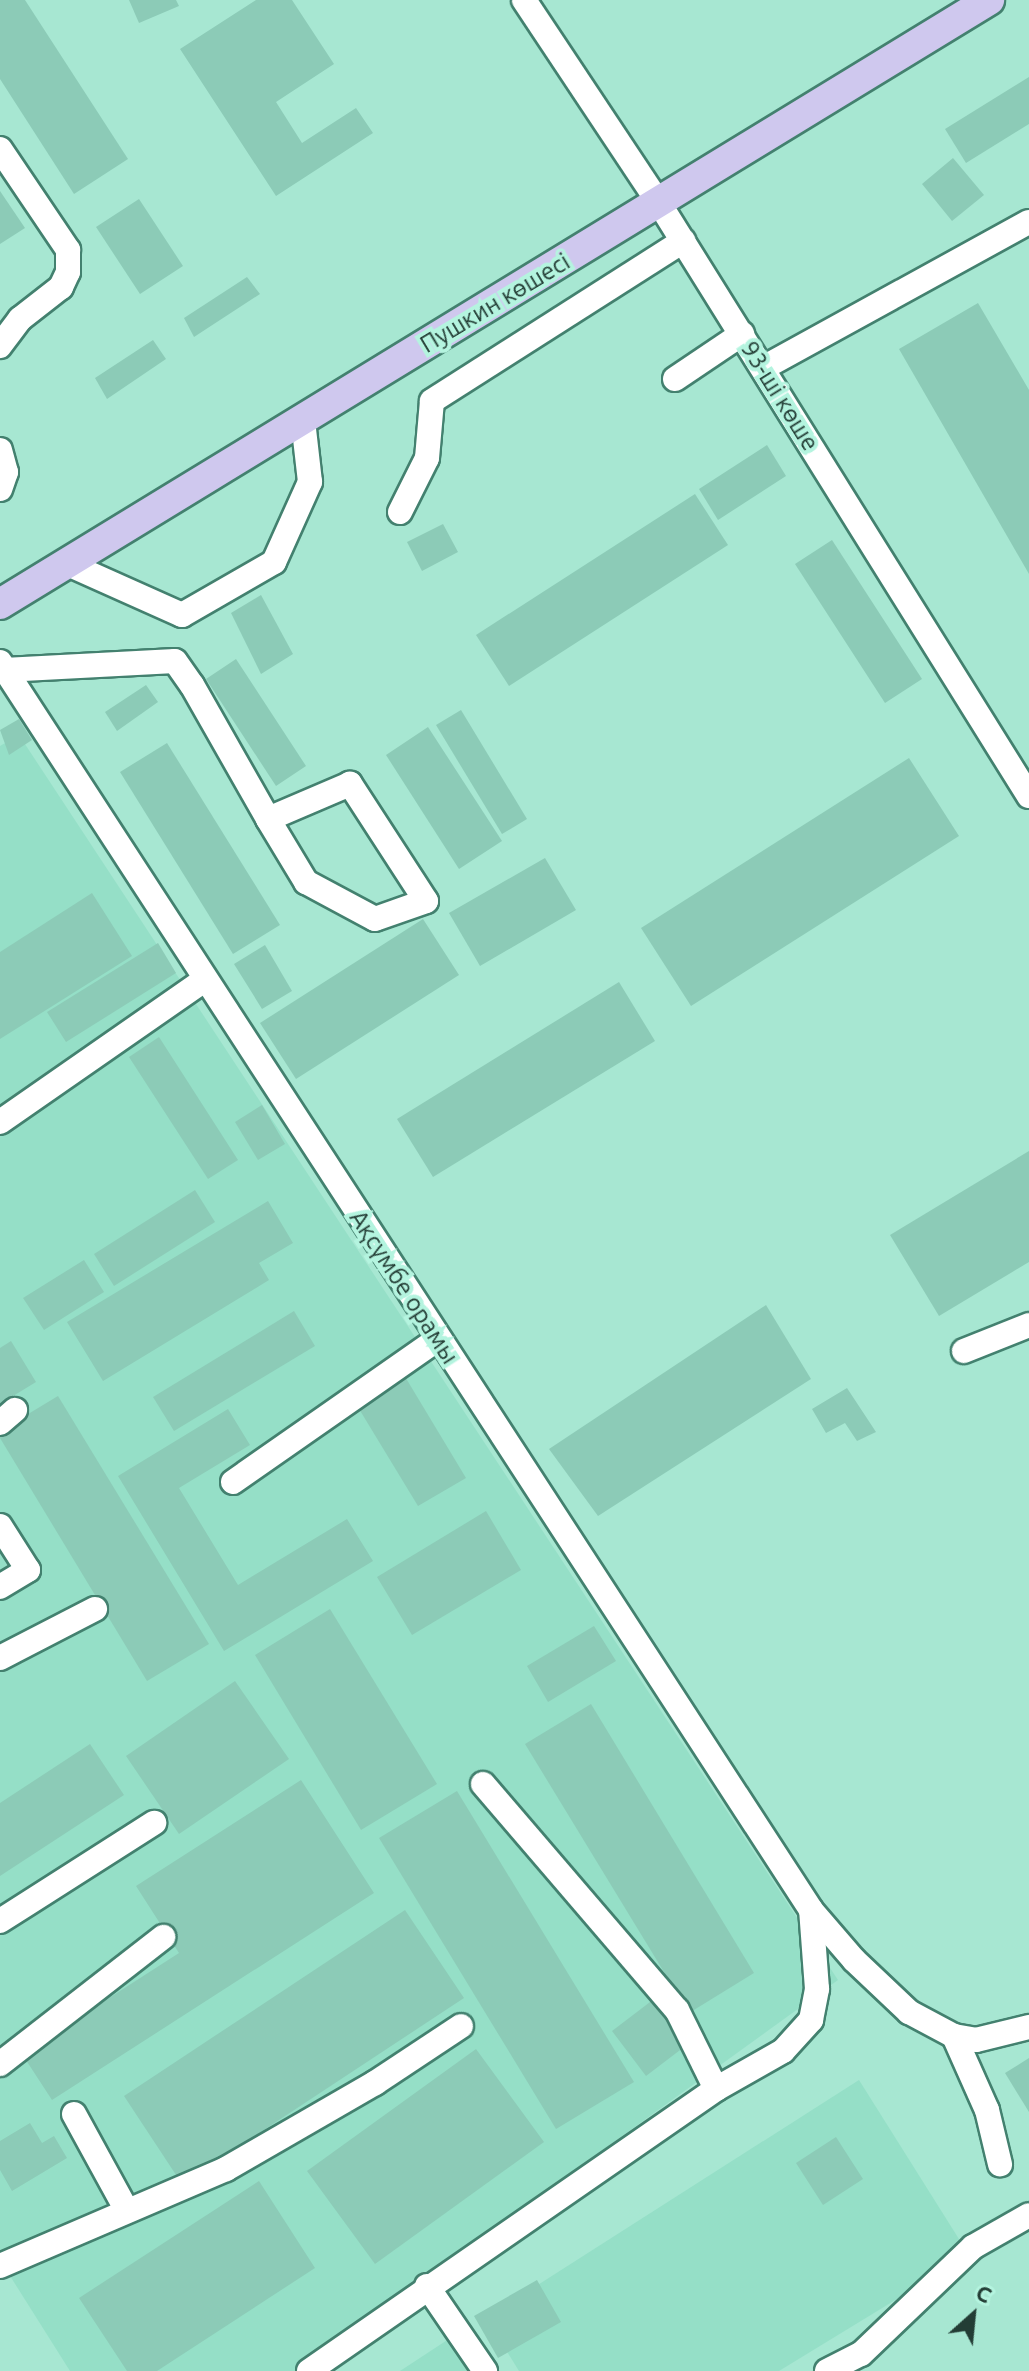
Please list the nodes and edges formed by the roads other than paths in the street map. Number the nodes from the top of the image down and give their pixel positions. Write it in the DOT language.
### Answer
graph roads {
  1 [pos="524,0"];
  2 [pos="989,0"];
  3 [pos="0,149"];
  4 [pos="659,203"];
  5 [pos="1029,222"];
  6 [pos="683,241"];
  7 [pos="742,334"];
  8 [pos="0,346"];
  9 [pos="763,368"];
  10 [pos="675,379"];
  11 [pos="303,421"];
  12 [pos="0,450"];
  13 [pos="0,489"];
  14 [pos="400,512"];
  15 [pos="68,564"];
  16 [pos="0,604"];
  17 [pos="2,666"];
  18 [pos="1021,767"];
  19 [pos="1029,796"];
  20 [pos="268,819"];
  21 [pos="204,980"];
  22 [pos="0,1122"];
  23 [pos="1029,1325"];
  24 [pos="438,1339"];
  25 [pos="964,1351"];
  26 [pos="233,1482"];
  27 [pos="0,1526"];
  28 [pos="0,1587"];
  29 [pos="95,1609"];
  30 [pos="0,1657"];
  31 [pos="483,1784"];
  32 [pos="154,1823"];
  33 [pos="811,1910"];
  34 [pos="0,1921"];
  35 [pos="163,1937"];
  36 [pos="461,2026"];
  37 [pos="1029,2027"];
  38 [pos="954,2036"];
  39 [pos="0,2064"];
  40 [pos="716,2089"];
  41 [pos="74,2114"];
  42 [pos="1000,2164"];
  43 [pos="126,2209"];
  44 [pos="1029,2215"];
  45 [pos="0,2266"];
  46 [pos="427,2286"];
  47 [pos="309,2371"];
  48 [pos="485,2371"];
  49 [pos="827,2371"];
  1 -- 4 [label="lane, 93-ші көше"];
  2 -- 4 [label="main road, Пушкин көшесі"];
  3 -- 8 [label="lane"];
  4 -- 6 [label="lane, 93-ші көше"];
  4 -- 11 [label="main road, Пушкин көшесі"];
  5 -- 9 [label="lane"];
  6 -- 7 [label="lane, 93-ші көше"];
  6 -- 14 [label="lane"];
  7 -- 9 [label="lane, 93-ші көше"];
  7 -- 10 [label="lane"];
  9 -- 18 [label="lane, 93-ші көше"];
  11 -- 15 [label="main road, Пушкин көшесі"];
  11 -- 15 [label="lane"];
  12 -- 13 [label="lane"];
  15 -- 16 [label="main road, Пушкин көшесі"];
  17 -- 20 [label="lane"];
  17 -- 21 [label="lane, Ақсүмбе орамы"];
  18 -- 19 [label="lane, 93-ші көше"];
  20 -- 20 [label="lane"];
  21 -- 22 [label="lane"];
  21 -- 24 [label="lane, Ақсүмбе орамы"];
  23 -- 25 [label="lane"];
  24 -- 26 [label="lane"];
  24 -- 33 [label="lane, Ақсүмбе орамы"];
  27 -- 28 [label="lane"];
  29 -- 30 [label="lane"];
  31 -- 40 [label="lane"];
  32 -- 34 [label="lane"];
  33 -- 38 [label="lane, Ақсүмбе орамы"];
  33 -- 40 [label="lane"];
  35 -- 39 [label="lane"];
  36 -- 43 [label="lane"];
  37 -- 38 [label="lane"];
  38 -- 42 [label="lane"];
  40 -- 46 [label="lane"];
  41 -- 43 [label="lane"];
  43 -- 45 [label="lane"];
  44 -- 49 [label="lane"];
  46 -- 47 [label="lane"];
  46 -- 48 [label="lane"];
}
